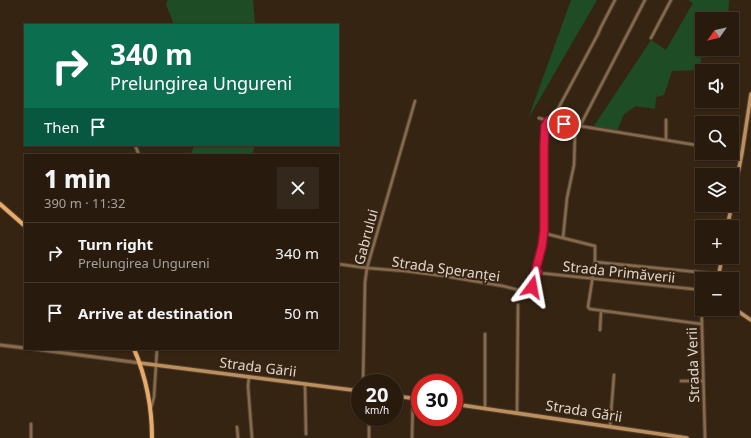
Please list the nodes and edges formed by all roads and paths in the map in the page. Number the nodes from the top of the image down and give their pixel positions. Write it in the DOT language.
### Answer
graph roads {
  1 [pos="615,0"];
  2 [pos="645,0"];
  3 [pos="671,0"];
  4 [pos="651,38"];
  5 [pos="751,94"];
  6 [pos="415,101"];
  7 [pos="539,118"];
  8 [pos="666,120"];
  9 [pos="550,122"];
  10 [pos="578,126"];
  11 [pos="666,140"];
  12 [pos="695,145"];
  13 [pos="739,152"];
  14 [pos="742,153"];
  15 [pos="739,168"];
  16 [pos="0,204"];
  17 [pos="24,225"];
  18 [pos="544,232"];
  19 [pos="563,238"];
  20 [pos="595,262"];
  21 [pos="339,264"];
  22 [pos="367,268"];
  23 [pos="537,270"];
  24 [pos="698,272"];
  25 [pos="592,279"];
  26 [pos="695,289"];
  27 [pos="518,305"];
  28 [pos="601,311"];
  29 [pos="739,312"];
  30 [pos="701,316"];
  31 [pos="751,320"];
  32 [pos="701,324"];
  33 [pos="600,330"];
  34 [pos="486,334"];
  35 [pos="0,345"];
  36 [pos="24,348"];
  37 [pos="42,350"];
  38 [pos="134,350"];
  39 [pos="157,350"];
  40 [pos="140,363"];
  41 [pos="156,365"];
  42 [pos="363,374"];
  43 [pos="614,375"];
  44 [pos="249,377"];
  45 [pos="681,381"];
  46 [pos="703,381"];
  47 [pos="305,384"];
  48 [pos="351,390"];
  49 [pos="463,405"];
  50 [pos="484,408"];
  51 [pos="150,411"];
  52 [pos="517,412"];
  53 [pos="31,424"];
  54 [pos="369,426"];
  55 [pos="412,426"];
  56 [pos="610,426"];
  57 [pos="237,427"];
  58 [pos="306,434"];
  59 [pos="31,438"];
  60 [pos="152,438"];
  61 [pos="238,438"];
  62 [pos="252,438"];
  63 [pos="369,438"];
  64 [pos="412,438"];
  65 [pos="687,438"];
  66 [pos="705,438"];
  1 -- 9 [label="street"];
  2 -- 10 [label="street"];
  3 -- 4 [label="street"];
  5 -- 14 [label="main road"];
  6 -- 22 [label="street, Gabrului"];
  7 -- 9 [label="street"];
  8 -- 11 [label="street"];
  9 -- 10 [label="street"];
  9 -- 18 [label="street"];
  10 -- 11 [label="street"];
  10 -- 19 [label="street"];
  11 -- 12 [label="street"];
  13 -- 14 [label="street"];
  14 -- 15 [label="main road"];
  16 -- 17 [label="main road"];
  18 -- 19 [label="street"];
  18 -- 23 [label="street"];
  19 -- 20 [label="street"];
  20 -- 24 [label="street"];
  20 -- 25 [label="street"];
  21 -- 22 [label="street, Strada Speranței"];
  22 -- 23 [label="street, Strada Speranței"];
  22 -- 42 [label="street, Gabrului"];
  23 -- 25 [label="street, Strada Primăverii"];
  25 -- 26 [label="street, Strada Primăverii"];
  25 -- 28 [label="street"];
  27 -- 52 [label="street"];
  28 -- 32 [label="street"];
  28 -- 33 [label="street"];
  29 -- 31 [label="main road"];
  30 -- 32 [label="street, Strada Verii"];
  32 -- 46 [label="street, Strada Verii"];
  34 -- 50 [label="street"];
  35 -- 36 [label="street"];
  37 -- 40 [label="street, Strada Gării"];
  38 -- 40 [label="main road"];
  39 -- 41 [label="street"];
  40 -- 41 [label="main road, Strada Gării"];
  40 -- 51 [label="main road"];
  41 -- 44 [label="main road, Strada Gării"];
  41 -- 51 [label="street"];
  43 -- 56 [label="street"];
  44 -- 47 [label="main road, Strada Gării"];
  44 -- 62 [label="street"];
  45 -- 46 [label="street"];
  46 -- 66 [label="street, Strada Verii"];
  47 -- 48 [label="main road, Strada Gării"];
  47 -- 58 [label="street"];
  49 -- 50 [label="main road, Strada Gării"];
  50 -- 52 [label="main road, Strada Gării"];
  51 -- 60 [label="main road"];
  52 -- 56 [label="main road, Strada Gării"];
  53 -- 59 [label="street"];
  54 -- 63 [label="street"];
  55 -- 64 [label="street"];
  56 -- 65 [label="main road, Strada Gării"];
  57 -- 61 [label="street"];
}
